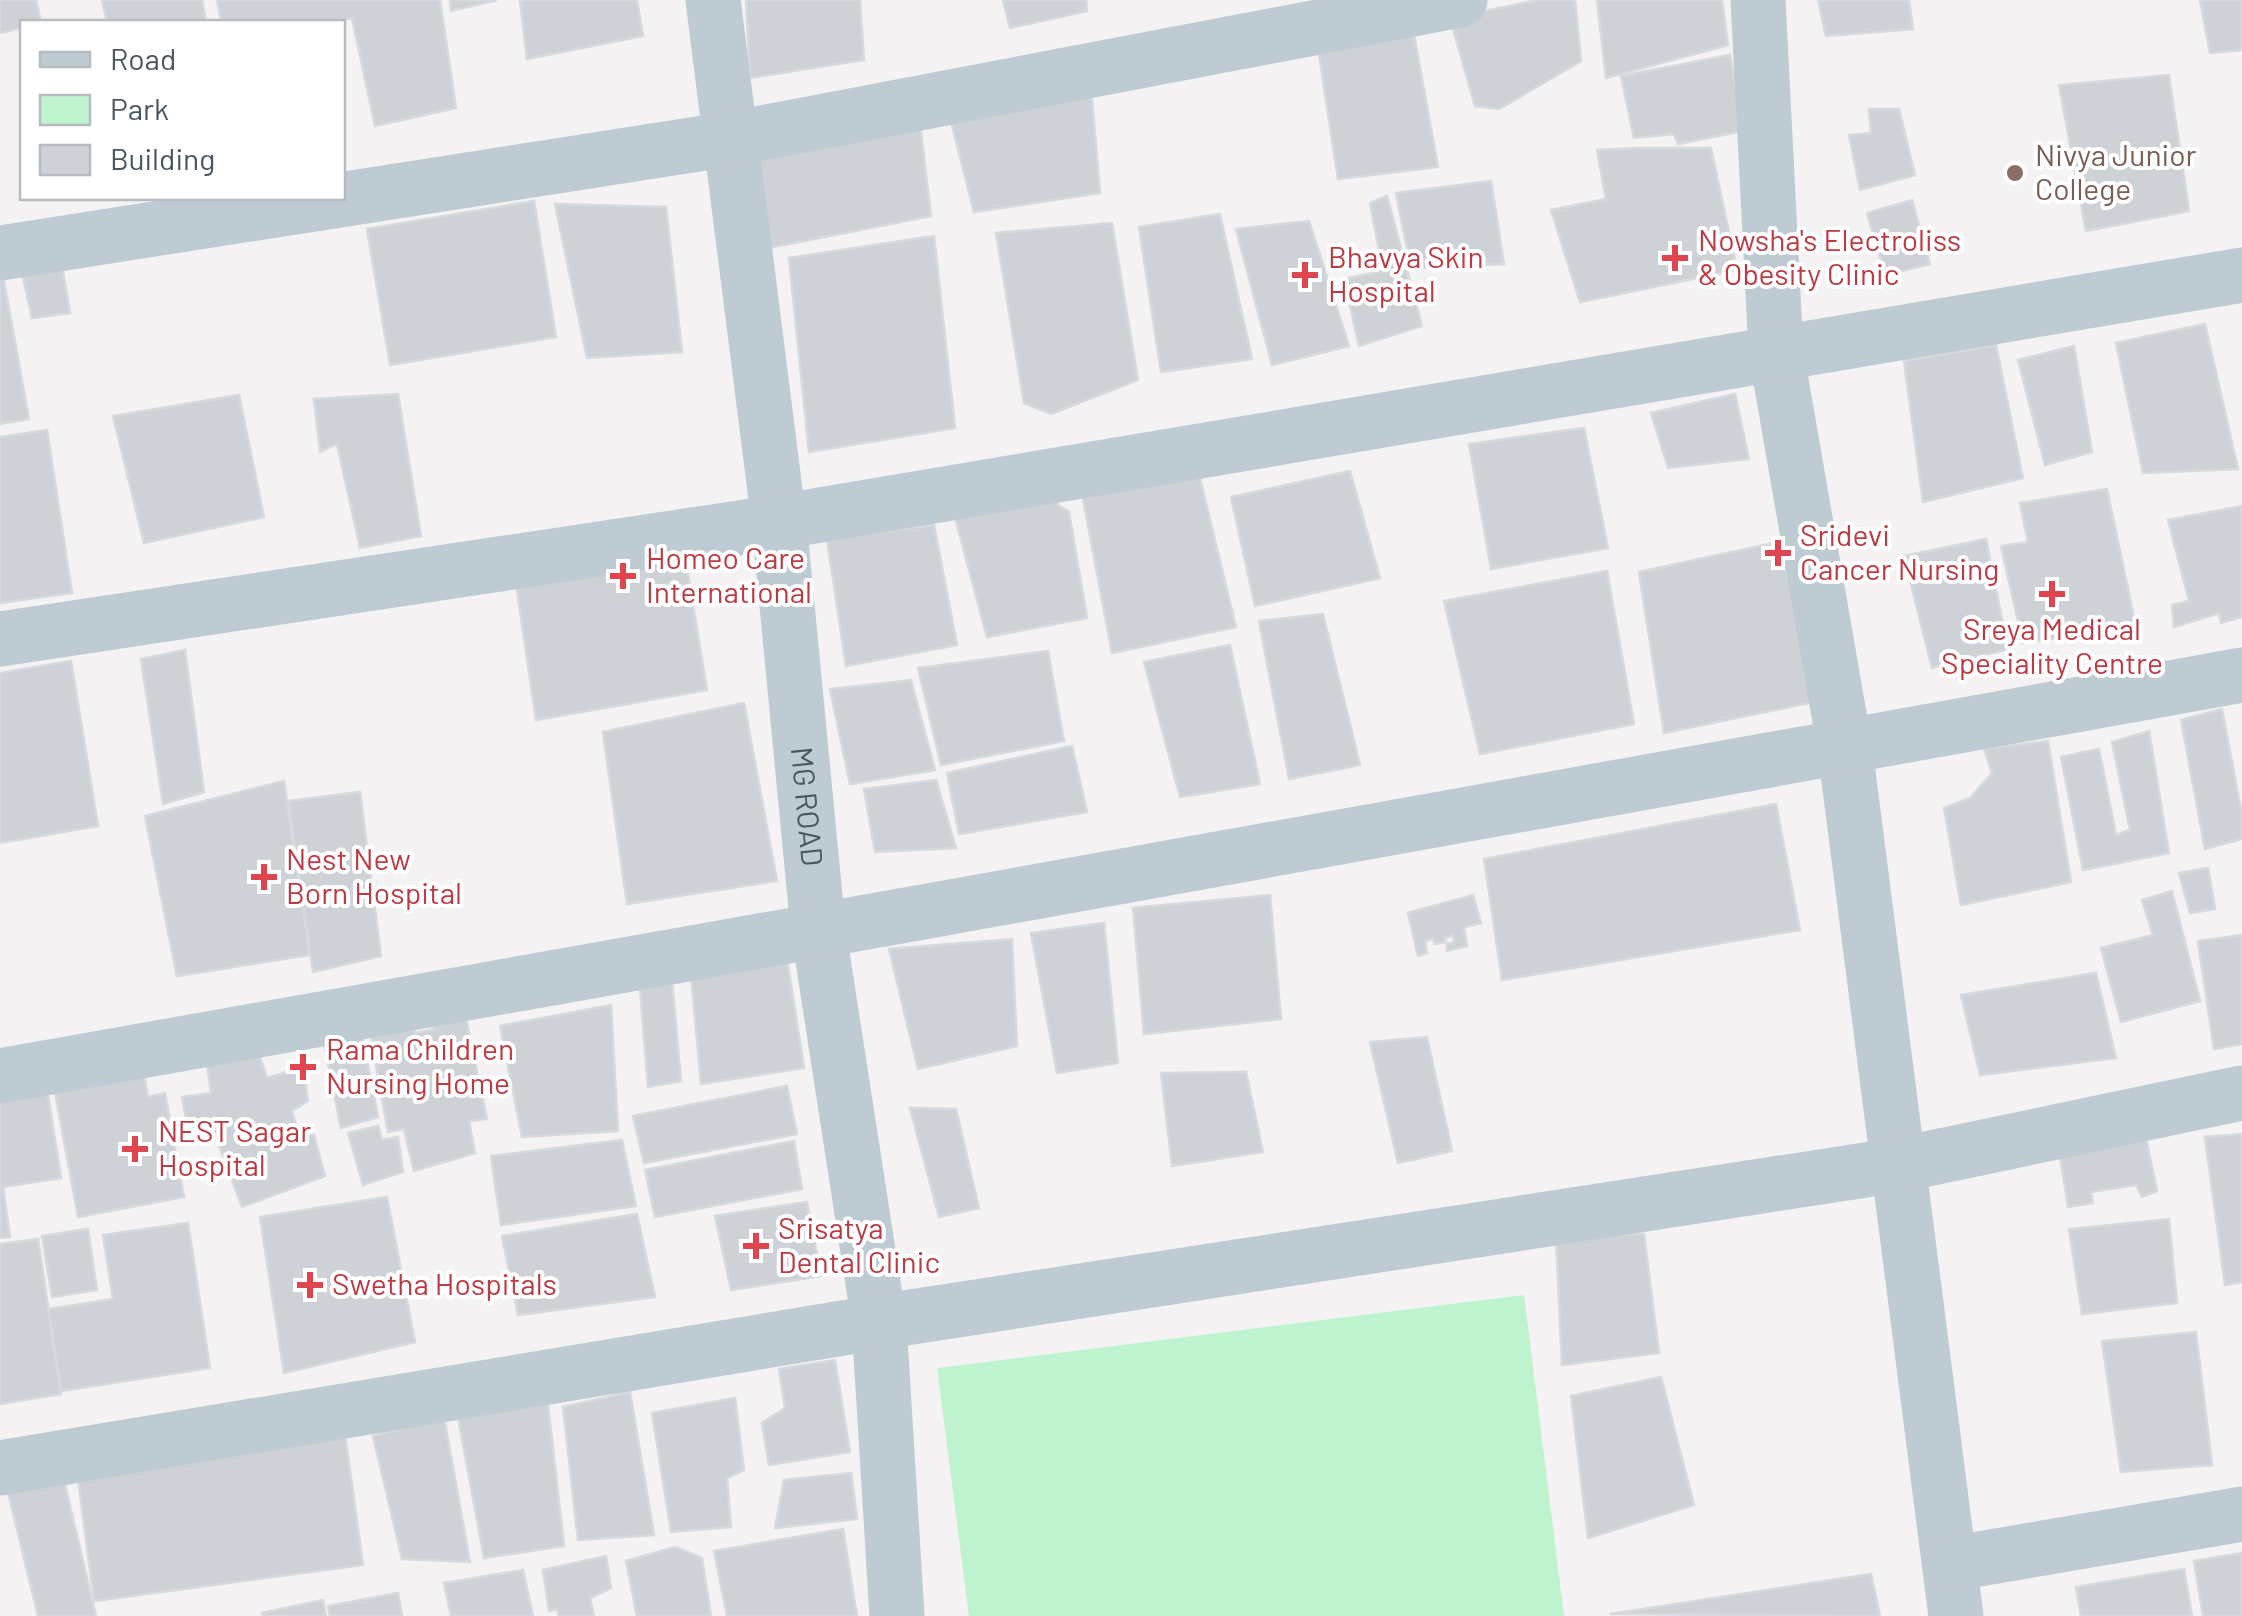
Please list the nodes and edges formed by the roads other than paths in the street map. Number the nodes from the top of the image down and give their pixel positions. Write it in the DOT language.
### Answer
graph roads {
  1 [pos="712,0"];
  2 [pos="1460,0"];
  3 [pos="1758,0"];
  4 [pos="730,139"];
  5 [pos="345,199"];
  6 [pos="336,200"];
  7 [pos="0,252"];
  8 [pos="2242,275"];
  9 [pos="1776,352"];
  10 [pos="779,522"];
  11 [pos="0,638"];
  12 [pos="2242,675"];
  13 [pos="1845,749"];
  14 [pos="818,928"];
  15 [pos="0,1076"];
  16 [pos="2242,1093"];
  17 [pos="1898,1166"];
  18 [pos="879,1322"];
  19 [pos="0,1468"];
  20 [pos="2242,1514"];
  21 [pos="1953,1590"];
  22 [pos="896,1616"];
  1 -- 4 [label="street, MG ROAD"];
  2 -- 4 [label="street"];
  3 -- 9 [label="street"];
  4 -- 5 [label="street"];
  4 -- 10 [label="street, MG ROAD"];
  6 -- 7 [label="street"];
  8 -- 9 [label="street"];
  9 -- 10 [label="street"];
  9 -- 13 [label="street"];
  10 -- 11 [label="street"];
  10 -- 14 [label="street, MG ROAD"];
  12 -- 13 [label="street"];
  13 -- 14 [label="street"];
  13 -- 17 [label="street"];
  14 -- 15 [label="street"];
  14 -- 18 [label="street, MG ROAD"];
  16 -- 17 [label="street"];
  17 -- 18 [label="street"];
  17 -- 21 [label="street"];
  18 -- 19 [label="street"];
  18 -- 22 [label="street, MG ROAD"];
  20 -- 21 [label="street"];
}
